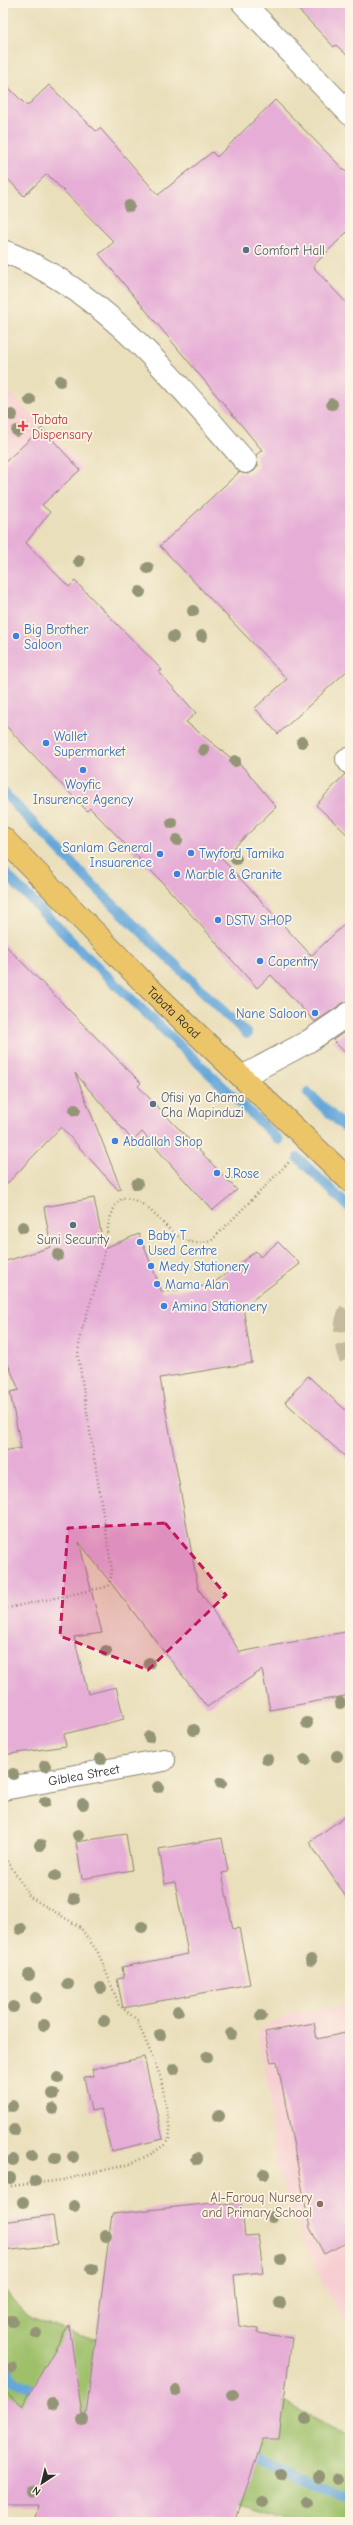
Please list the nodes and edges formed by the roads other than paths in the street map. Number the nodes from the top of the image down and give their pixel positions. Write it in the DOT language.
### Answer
graph roads {
  1 [pos="243,3"];
  2 [pos="350,114"];
  3 [pos="3,251"];
  4 [pos="246,462"];
  5 [pos="3,838"];
  6 [pos="350,1013"];
  7 [pos="242,1077"];
  8 [pos="350,1181"];
  9 [pos="164,1760"];
  10 [pos="3,1789"];
  1 -- 2 [label="street"];
  3 -- 4 [label="street"];
  5 -- 7 [label="main road, Tabata Road"];
  6 -- 7 [label="street"];
  7 -- 8 [label="main road, Tabata Road"];
  9 -- 10 [label="street, Giblea Street"];
}
